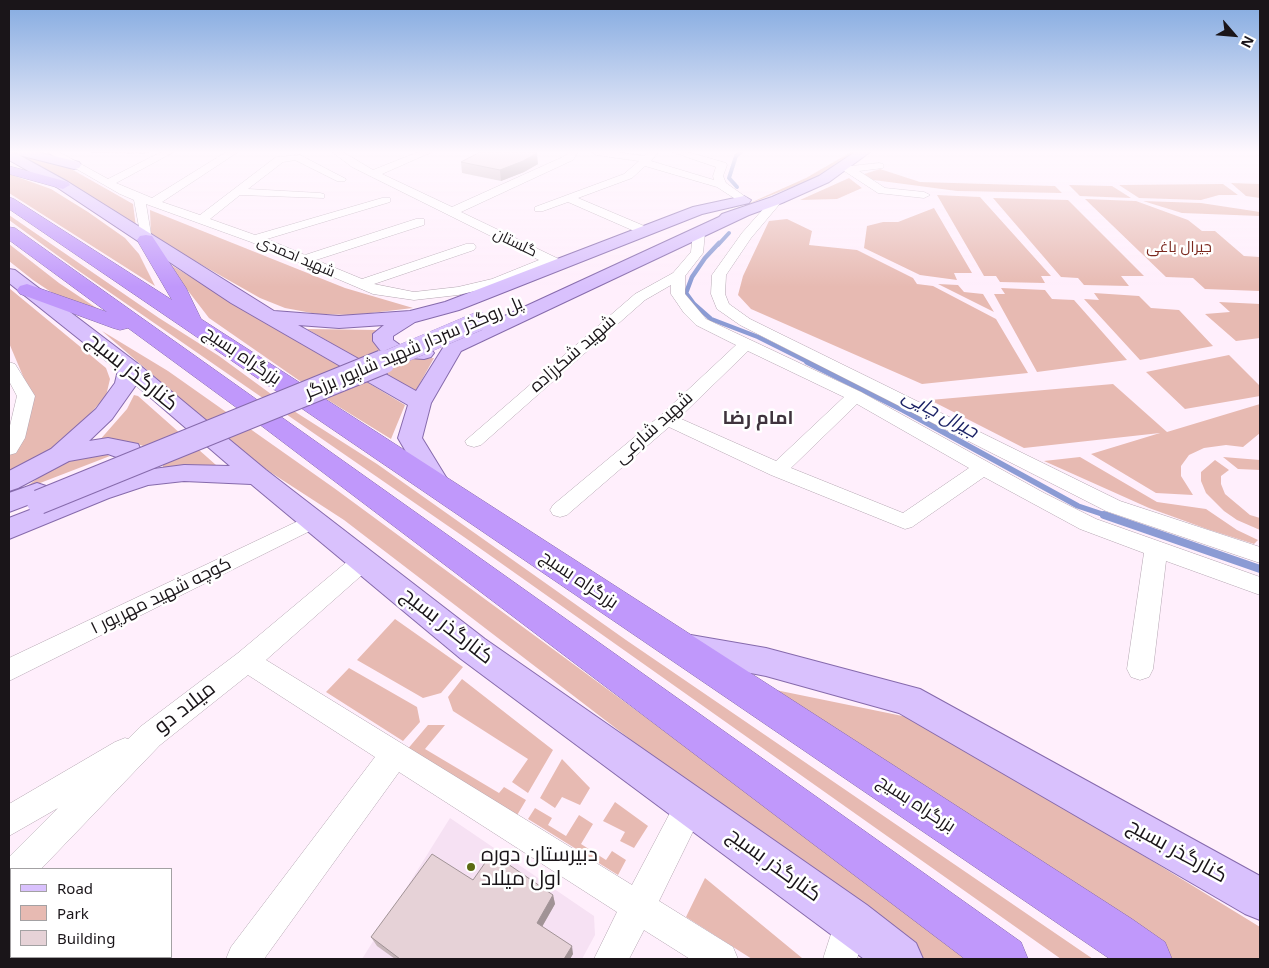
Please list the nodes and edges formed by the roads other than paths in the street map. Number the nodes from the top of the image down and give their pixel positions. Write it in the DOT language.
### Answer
graph roads {
  1 [pos="81,197"];
  2 [pos="138,197"];
  3 [pos="153,197"];
  4 [pos="230,197"];
  5 [pos="422,197"];
  6 [pos="483,197"];
  7 [pos="734,197"];
  8 [pos="761,197"];
  9 [pos="783,197"];
  10 [pos="568,198"];
  11 [pos="386,200"];
  12 [pos="777,200"];
  13 [pos="146,201"];
  14 [pos="9,202"];
  15 [pos="743,206"];
  16 [pos="539,210"];
  17 [pos="451,212"];
  18 [pos="201,220"];
  19 [pos="420,222"];
  20 [pos="645,231"];
  21 [pos="9,232"];
  22 [pos="699,233"];
  23 [pos="255,239"];
  24 [pos="146,240"];
  25 [pos="470,247"];
  26 [pos="304,260"];
  27 [pos="554,262"];
  28 [pos="678,276"];
  29 [pos="18,282"];
  30 [pos="361,284"];
  31 [pos="270,317"];
  32 [pos="410,317"];
  33 [pos="193,324"];
  34 [pos="150,335"];
  35 [pos="746,344"];
  36 [pos="453,347"];
  37 [pos="9,367"];
  38 [pos="129,368"];
  39 [pos="854,396"];
  40 [pos="17,398"];
  41 [pos="420,404"];
  42 [pos="667,419"];
  43 [pos="474,441"];
  44 [pos="9,449"];
  45 [pos="60,454"];
  46 [pos="983,468"];
  47 [pos="778,470"];
  48 [pos="256,476"];
  49 [pos="9,482"];
  50 [pos="439,486"];
  51 [pos="100,492"];
  52 [pos="38,497"];
  53 [pos="9,502"];
  54 [pos="560,510"];
  55 [pos="9,514"];
  56 [pos="313,521"];
  57 [pos="9,529"];
  58 [pos="1156,549"];
  59 [pos="1260,556"];
  60 [pos="363,561"];
  61 [pos="1260,586"];
  62 [pos="677,646"];
  63 [pos="246,661"];
  64 [pos="1140,669"];
  65 [pos="9,670"];
  66 [pos="150,736"];
  67 [pos="395,754"];
  68 [pos="691,805"];
  69 [pos="9,822"];
  70 [pos="20,868"];
  71 [pos="1260,899"];
  72 [pos="639,907"];
  73 [pos="851,921"];
  74 [pos="243,959"];
  75 [pos="611,959"];
  76 [pos="721,959"];
  77 [pos="840,959"];
  78 [pos="900,959"];
  79 [pos="1004,959"];
  80 [pos="1148,959"];
  1 -- 24 [label="main road"];
  2 -- 13 [label="street, شهید احمدی"];
  3 -- 13 [label="street"];
  4 -- 18 [label="street"];
  5 -- 17 [label="street, گلستان"];
  6 -- 17 [label="street"];
  7 -- 15 [label="street"];
  8 -- 15 [label="main road"];
  9 -- 12 [label="main road"];
  10 -- 16 [label="street"];
  10 -- 20 [label="street"];
  11 -- 23 [label="street"];
  12 -- 15 [label="main road"];
  12 -- 59 [label="street"];
  13 -- 18 [label="street, شهید احمدی"];
  13 -- 24 [label="street"];
  14 -- 33 [label="highway, بزرگراه بسیج"];
  15 -- 20 [label="main road"];
  15 -- 22 [label="main road"];
  15 -- 52 [label="main road, پل روگذر سردار شهید شاپور برزگر, bridge"];
  17 -- 27 [label="street, گلستان"];
  18 -- 23 [label="street, شهید احمدی"];
  19 -- 26 [label="street"];
  20 -- 27 [label="main road"];
  21 -- 34 [label="highway, بزرگراه بسیج"];
  22 -- 28 [label="street"];
  22 -- 36 [label="main road"];
  23 -- 26 [label="street, شهید احمدی"];
  24 -- 31 [label="main road"];
  24 -- 33 [label="highway"];
  25 -- 30 [label="street"];
  26 -- 30 [label="street, شهید احمدی"];
  27 -- 30 [label="street, شهید احمدی"];
  27 -- 32 [label="main road"];
  28 -- 35 [label="street"];
  28 -- 43 [label="street, شهید شکرزاده"];
  29 -- 34 [label="highway"];
  29 -- 38 [label="main road, کنارگذر بسیج"];
  31 -- 32 [label="main road"];
  31 -- 41 [label="main road"];
  32 -- 36 [label="main road"];
  33 -- 50 [label="highway, بزرگراه بسیج"];
  34 -- 79 [label="highway, بزرگراه بسیج"];
  35 -- 39 [label="street"];
  35 -- 42 [label="street, شهید شارعی"];
  36 -- 41 [label="main road"];
  37 -- 40 [label="street"];
  38 -- 45 [label="main road"];
  38 -- 48 [label="main road, کنارگذر بسیج"];
  39 -- 46 [label="street"];
  39 -- 47 [label="street"];
  40 -- 44 [label="street"];
  41 -- 50 [label="main road"];
  42 -- 47 [label="street"];
  42 -- 54 [label="street, شهید شارعی"];
  45 -- 49 [label="main road"];
  45 -- 51 [label="main road"];
  46 -- 47 [label="street"];
  46 -- 58 [label="street"];
  48 -- 51 [label="main road"];
  48 -- 56 [label="main road, کنارگذر بسیج"];
  50 -- 62 [label="highway, بزرگراه بسیج"];
  51 -- 57 [label="main road"];
  52 -- 53 [label="main road, پل روگذر سردار شهید شاپور برزگر"];
  52 -- 55 [label="main road, پل روگذر سردار شهید شاپور برزگر"];
  56 -- 60 [label="main road, کنارگذر بسیج"];
  56 -- 65 [label="street, کوچه شهید مهرپور ۱"];
  58 -- 61 [label="street"];
  58 -- 64 [label="street"];
  60 -- 63 [label="street, میلاد دو"];
  60 -- 68 [label="main road, کنارگذر بسیج"];
  62 -- 71 [label="main road, کنارگذر بسیج"];
  62 -- 80 [label="highway, بزرگراه بسیج"];
  63 -- 66 [label="street, میلاد دو"];
  63 -- 67 [label="street"];
  66 -- 69 [label="street"];
  66 -- 70 [label="street, میلاد دو"];
  67 -- 72 [label="street"];
  67 -- 74 [label="street"];
  68 -- 72 [label="street"];
  68 -- 73 [label="main road, کنارگذر بسیج"];
  72 -- 75 [label="street"];
  72 -- 76 [label="street"];
  73 -- 77 [label="street"];
  73 -- 78 [label="main road, کنارگذر بسیج"];
}
